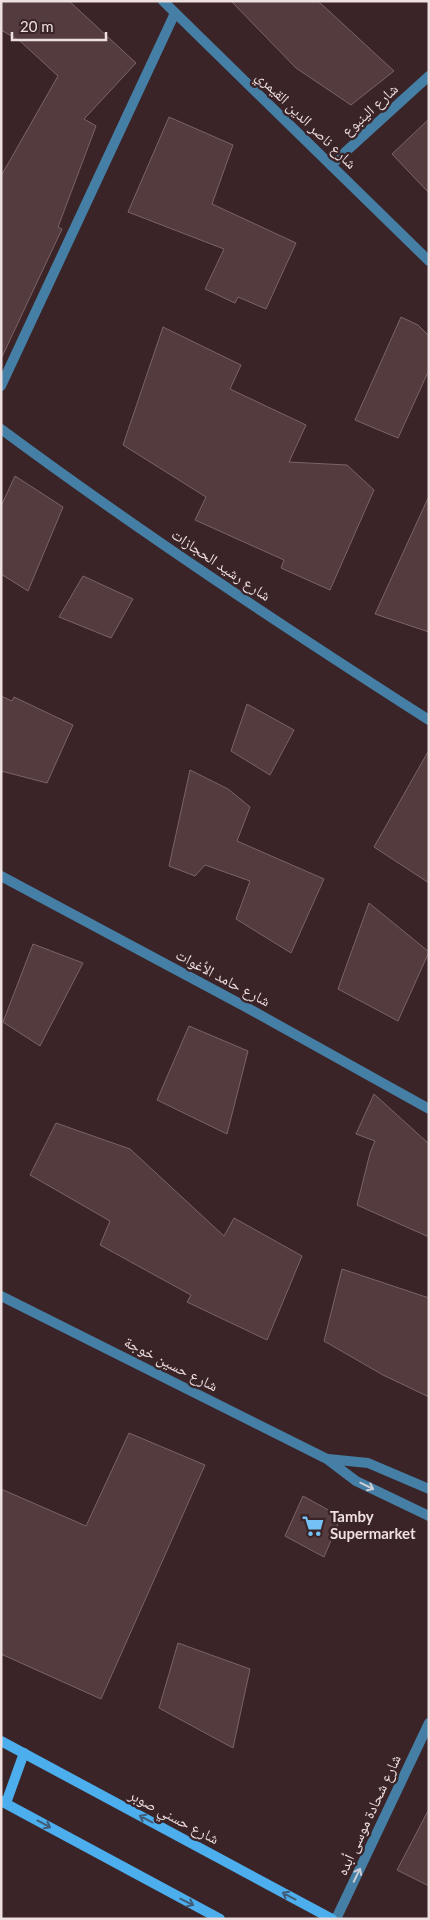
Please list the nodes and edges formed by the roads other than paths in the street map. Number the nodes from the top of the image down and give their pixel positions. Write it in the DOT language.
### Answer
graph roads {
  1 [pos="163,1"];
  2 [pos="175,13"];
  3 [pos="429,76"];
  4 [pos="331,165"];
  5 [pos="429,260"];
  6 [pos="1,386"];
  7 [pos="1,429"];
  8 [pos="429,720"];
  9 [pos="1,876"];
  10 [pos="429,1109"];
  11 [pos="1,1296"];
  12 [pos="326,1459"];
  13 [pos="429,1489"];
  14 [pos="429,1516"];
  15 [pos="429,1723"];
  16 [pos="1,1741"];
  17 [pos="24,1753"];
  18 [pos="4,1802"];
  19 [pos="220,1919"];
  20 [pos="332,1919"];
  21 [pos="336,1919"];
  1 -- 2 [label="street, شارع ناصر الدين القيمري"];
  2 -- 4 [label="street, شارع ناصر الدين القيمري"];
  2 -- 6 [label="street"];
  3 -- 4 [label="street, شارع الينبوع"];
  4 -- 5 [label="street, شارع ناصر الدين القيمري"];
  7 -- 8 [label="street, شارع رشيد الحجازات"];
  9 -- 10 [label="street, شارع حامد الأغوات"];
  11 -- 12 [label="street, شارع حسين خوجة"];
  12 -- 13 [label="street, شارع حسين خوجة"];
  12 -- 14 [label="street, شارع حسين خوجة, one-way"];
  21 -- 15 [label="street, شارع شحادة موسى أبده, one-way"];
  16 -- 17 [label="main road, شارع حسني صوبر"];
  17 -- 18 [label="main road"];
  20 -- 17 [label="main road, شارع حسني صوبر, one-way"];
  18 -- 19 [label="main road, one-way"];
}
